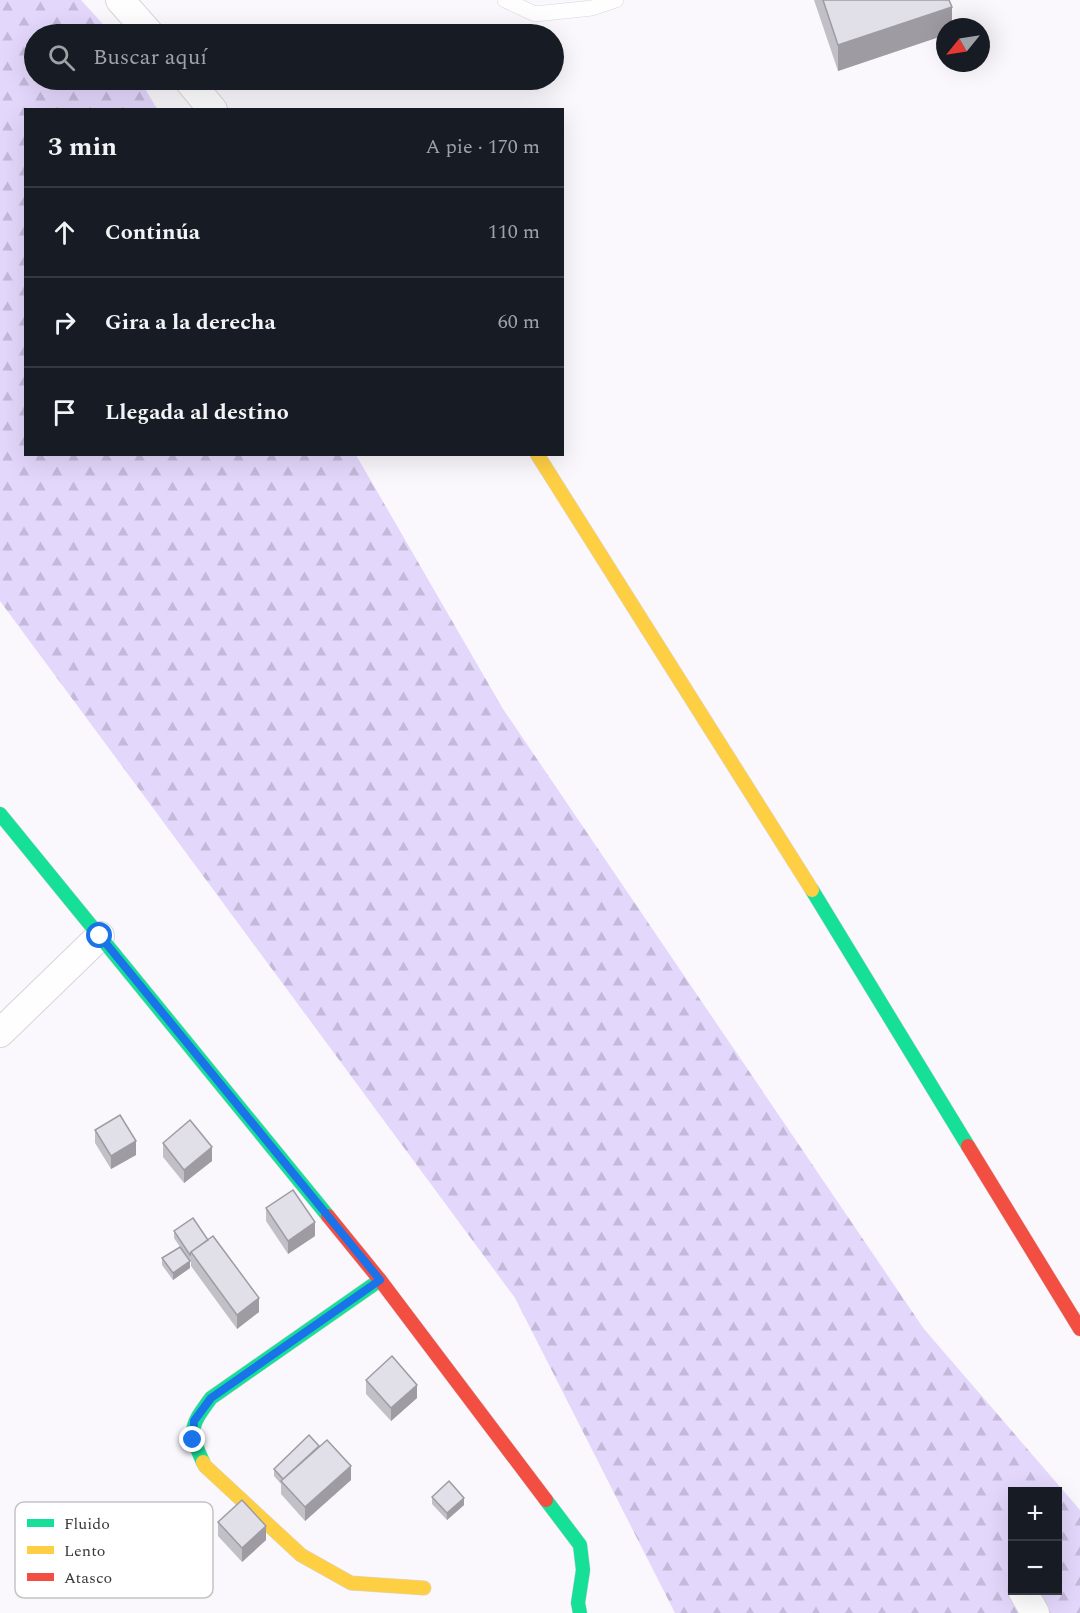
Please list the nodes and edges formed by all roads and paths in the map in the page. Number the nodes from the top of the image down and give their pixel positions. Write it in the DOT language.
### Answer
graph roads {
  1 [pos="120,0"];
  2 [pos="505,0"];
  3 [pos="616,0"];
  4 [pos="141,24"];
  5 [pos="196,90"];
  6 [pos="211,108"];
  7 [pos="538,456"];
  8 [pos="4,827"];
  9 [pos="100,936"];
  10 [pos="0,1033"];
  11 [pos="380,1280"];
  12 [pos="1080,1329"];
  13 [pos="424,1588"];
  14 [pos="1025,1595"];
  15 [pos="580,1613"];
  16 [pos="1035,1613"];
  1 -- 4 [label="street"];
  2 -- 3 [label="lane"];
  5 -- 6 [label="street"];
  7 -- 12 [label="street"];
  8 -- 9 [label="street"];
  9 -- 10 [label="street"];
  9 -- 11 [label="street"];
  11 -- 13 [label="street"];
  11 -- 15 [label="street"];
  14 -- 16 [label="street"];
}
